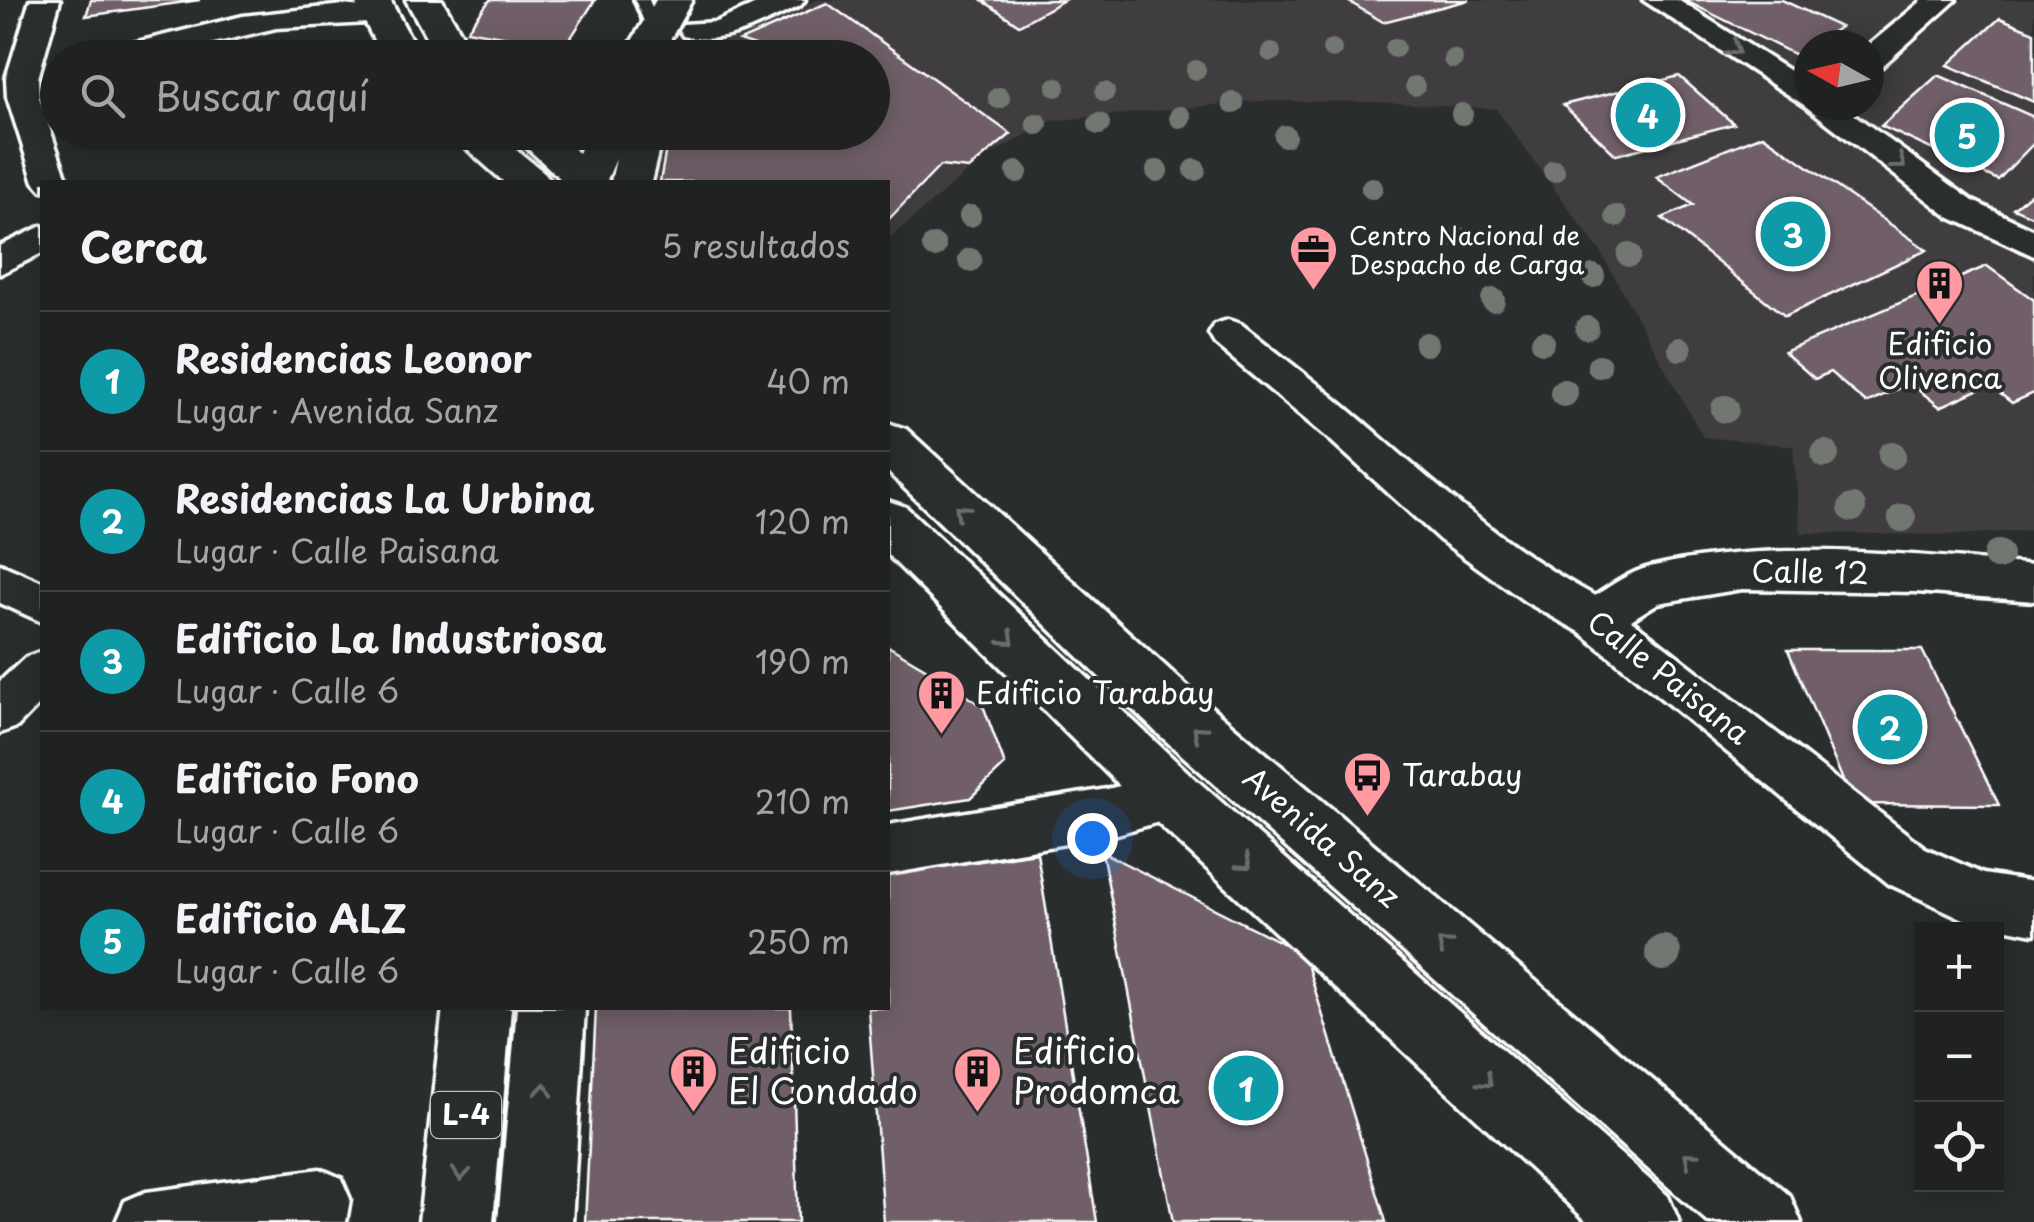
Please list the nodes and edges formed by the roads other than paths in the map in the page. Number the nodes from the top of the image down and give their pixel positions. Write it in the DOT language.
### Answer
graph roads {
  1 [pos="45,0"];
  2 [pos="313,0"];
  3 [pos="424,0"];
  4 [pos="790,0"];
  5 [pos="1658,0"];
  6 [pos="1942,0"];
  7 [pos="374,8"];
  8 [pos="268,20"];
  9 [pos="664,32"];
  10 [pos="186,40"];
  11 [pos="392,40"];
  12 [pos="447,40"];
  13 [pos="1884,48"];
  14 [pos="40,75"];
  15 [pos="11,81"];
  16 [pos="1794,88"];
  17 [pos="1840,120"];
  18 [pos="490,150"];
  19 [pos="551,150"];
  20 [pos="600,150"];
  21 [pos="639,150"];
  22 [pos="49,180"];
  23 [pos="528,180"];
  24 [pos="585,180"];
  25 [pos="588,180"];
  26 [pos="631,180"];
  27 [pos="40,239"];
  28 [pos="2034,244"];
  29 [pos="0,262"];
  30 [pos="1228,334"];
  31 [pos="890,444"];
  32 [pos="890,524"];
  33 [pos="0,582"];
  34 [pos="2034,583"];
  35 [pos="40,602"];
  36 [pos="1596,618"];
  37 [pos="40,673"];
  38 [pos="0,712"];
  39 [pos="1172,798"];
  40 [pos="890,850"];
  41 [pos="2034,908"];
  42 [pos="476,1010"];
  43 [pos="551,1010"];
  44 [pos="318,1210"];
  45 [pos="146,1222"];
  46 [pos="456,1222"];
  47 [pos="535,1222"];
  48 [pos="1642,1222"];
  49 [pos="1764,1222"];
  1 -- 15 [label="street"];
  2 -- 8 [label="street"];
  3 -- 12 [label="street"];
  4 -- 9 [label="street"];
  5 -- 16 [label="street, one-way"];
  6 -- 13 [label="street"];
  7 -- 8 [label="street"];
  7 -- 11 [label="street"];
  8 -- 10 [label="street"];
  14 -- 15 [label="street"];
  15 -- 22 [label="street"];
  17 -- 28 [label="street, one-way"];
  18 -- 23 [label="street"];
  19 -- 24 [label="street"];
  20 -- 25 [label="street"];
  21 -- 26 [label="street"];
  27 -- 29 [label="street"];
  30 -- 36 [label="street, Calle Paisana"];
  49 -- 31 [label="street, Avenida Sanz, one-way"];
  32 -- 39 [label="street, one-way"];
  33 -- 35 [label="street"];
  34 -- 36 [label="street, Calle 12"];
  36 -- 41 [label="street, Calle Paisana"];
  37 -- 38 [label="street"];
  39 -- 40 [label="street"];
  39 -- 48 [label="street, one-way"];
  42 -- 46 [label="street, L-4, one-way"];
  47 -- 43 [label="street, L-4, one-way"];
  44 -- 45 [label="street"];
}
